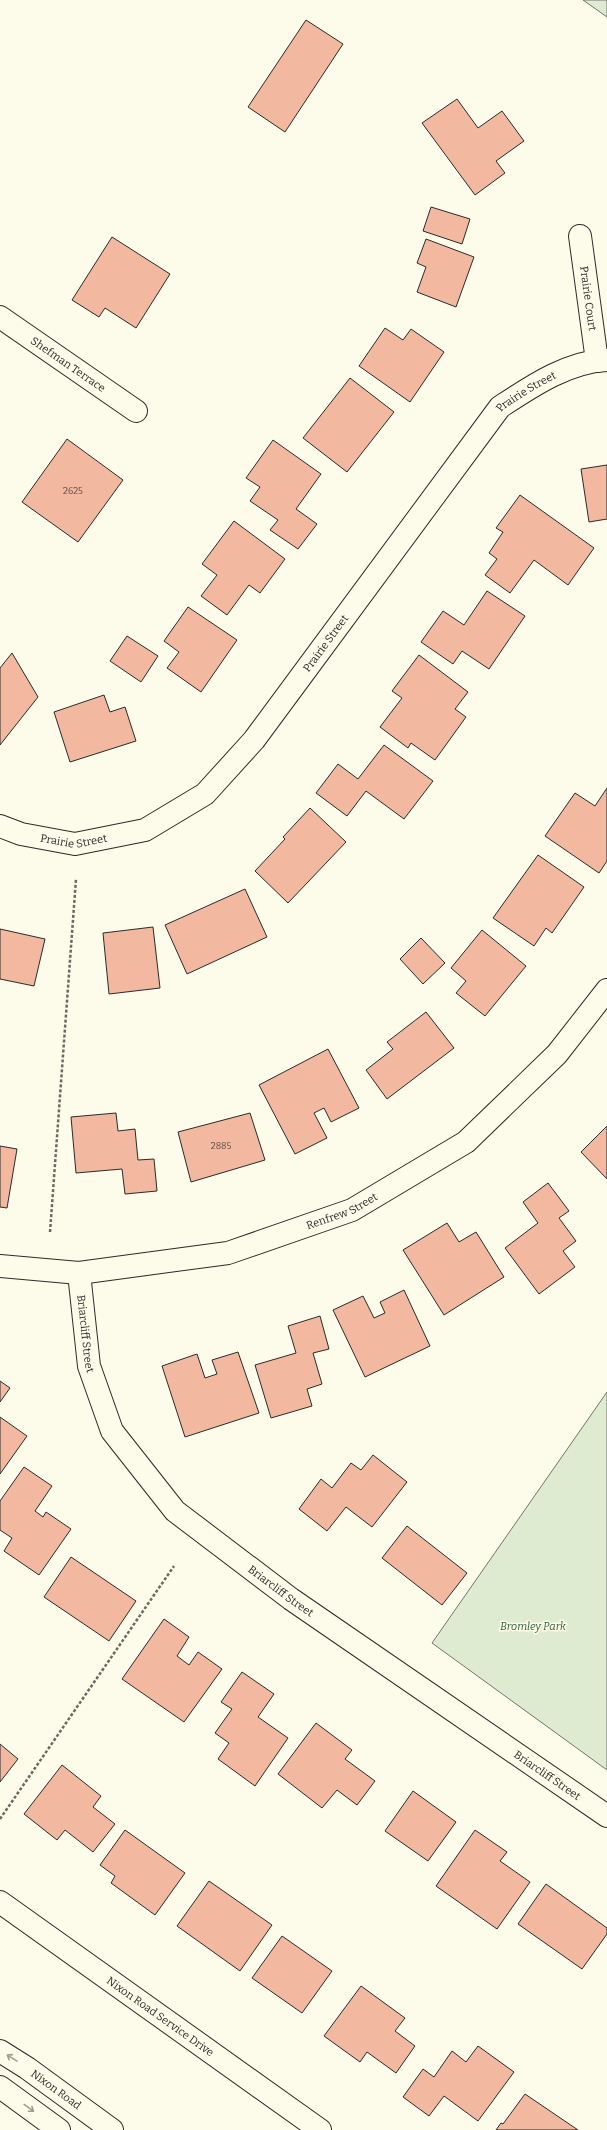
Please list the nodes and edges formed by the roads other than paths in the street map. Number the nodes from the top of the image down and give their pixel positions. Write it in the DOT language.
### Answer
graph roads {
  1 [pos="580,236"];
  2 [pos="0,317"];
  3 [pos="602,360"];
  4 [pos="136,411"];
  5 [pos="0,826"];
  6 [pos="607,990"];
  7 [pos="0,1266"];
  8 [pos="79,1273"];
  9 [pos="607,1816"];
  10 [pos="0,1902"];
  11 [pos="0,2051"];
  12 [pos="0,2087"];
  13 [pos="59,2130"];
  14 [pos="112,2130"];
  15 [pos="320,2130"];
  1 -- 3 [label="street, Prairie Court"];
  2 -- 4 [label="street, Shefman Terrace"];
  3 -- 5 [label="street, Prairie Street"];
  6 -- 8 [label="street, Renfrew Street"];
  7 -- 8 [label="street, Renfrew Street"];
  8 -- 9 [label="street, Briarcliff Street"];
  10 -- 15 [label="street, Nixon Road Service Drive"];
  14 -- 11 [label="street, Nixon Road, one-way"];
  12 -- 13 [label="street, one-way"];
}
